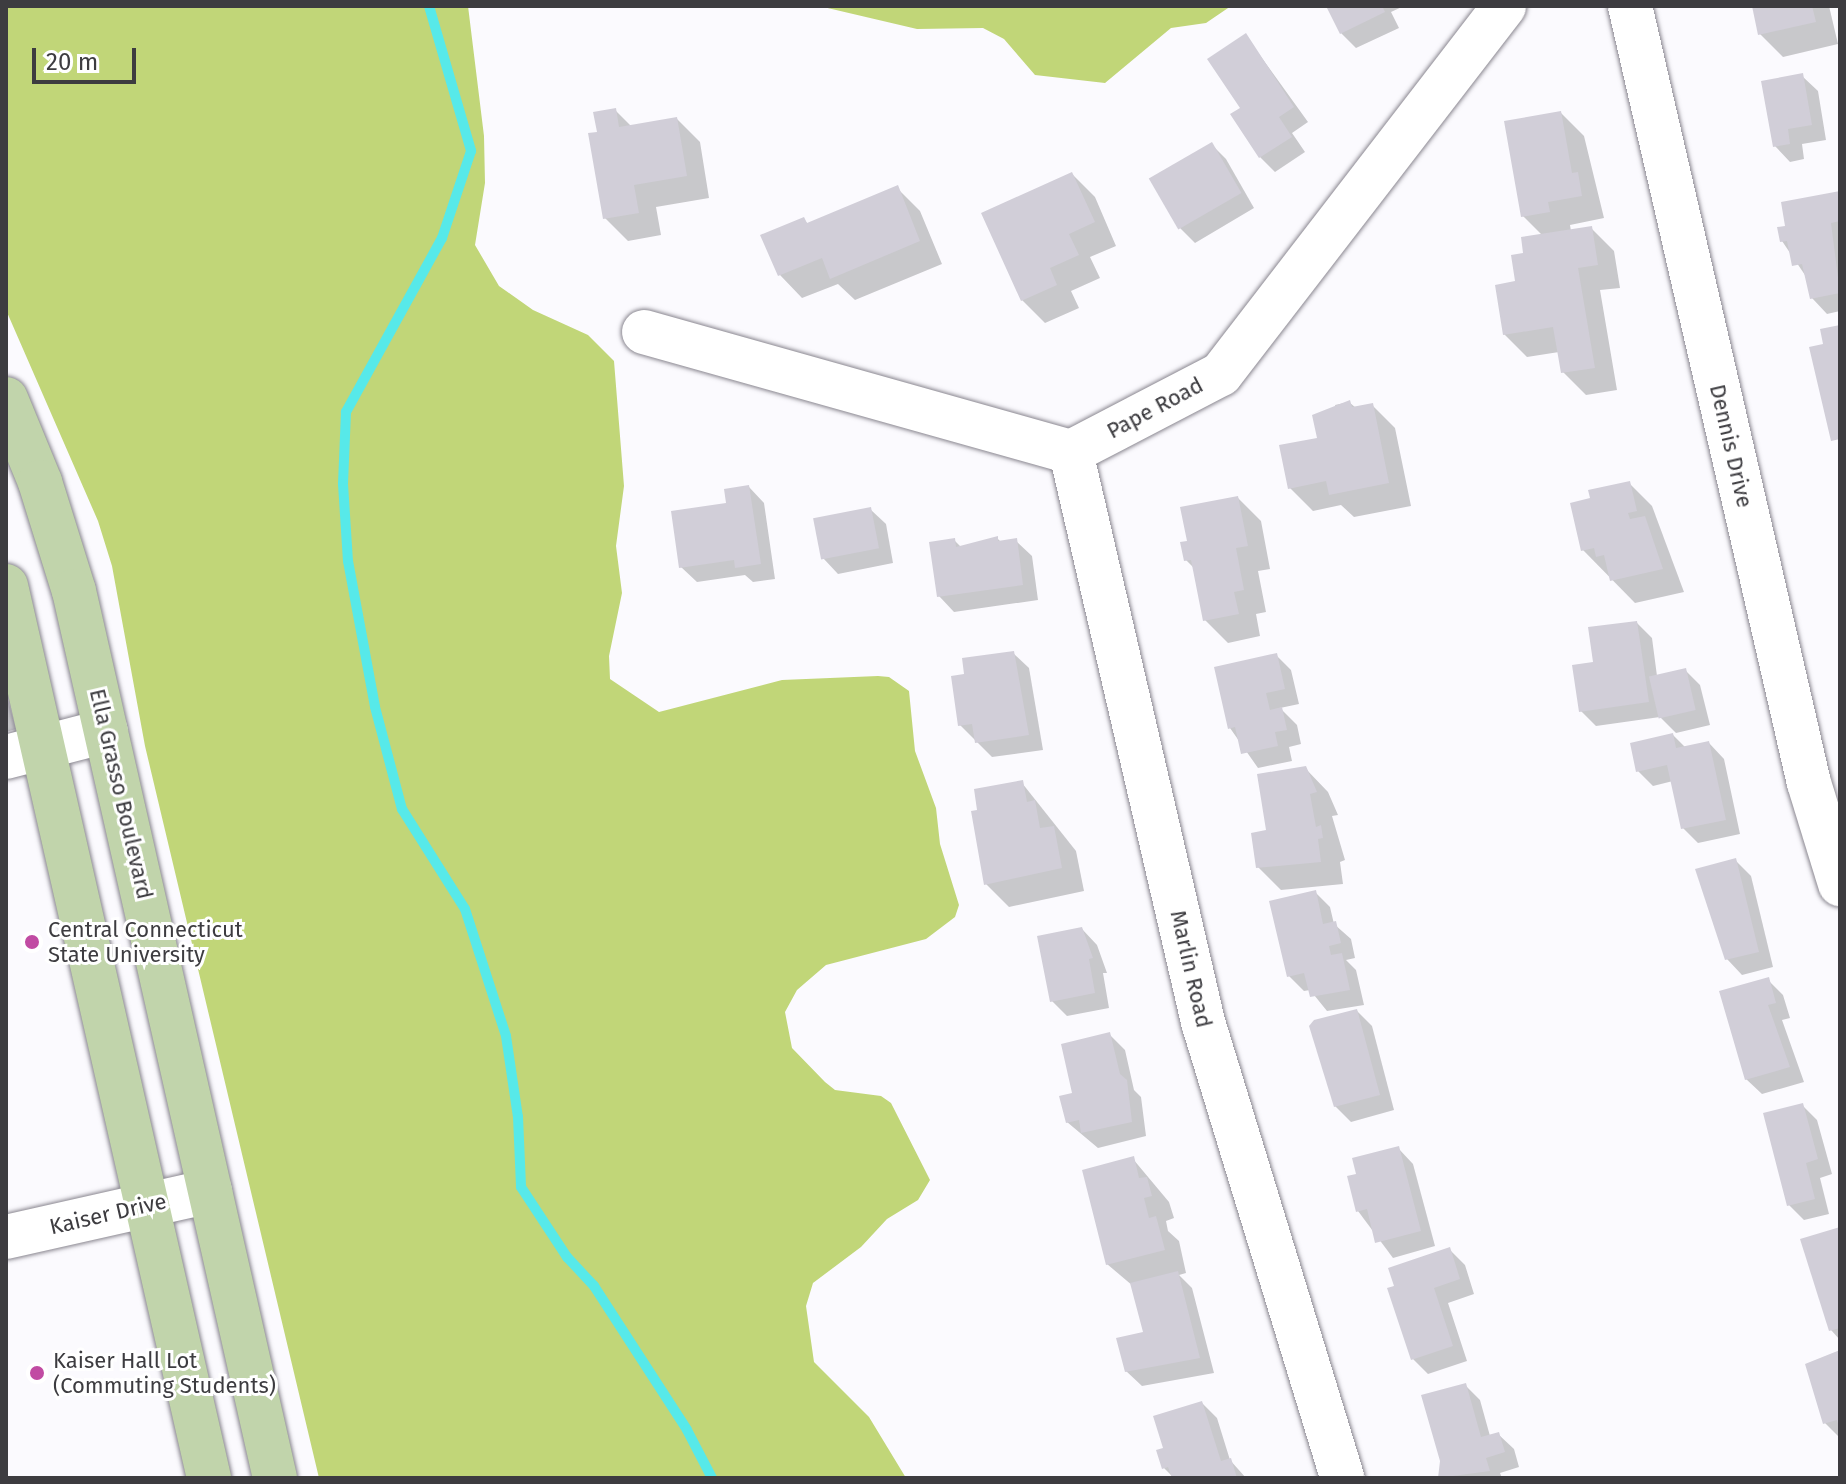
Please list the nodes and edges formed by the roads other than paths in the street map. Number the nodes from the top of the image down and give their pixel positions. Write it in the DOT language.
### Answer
graph roads {
  1 [pos="1504,6"];
  2 [pos="1630,6"];
  3 [pos="644,332"];
  4 [pos="6,399"];
  5 [pos="1071,452"];
  6 [pos="6,586"];
  7 [pos="106,731"];
  8 [pos="25,752"];
  9 [pos="1840,884"];
  10 [pos="210,1191"];
  11 [pos="148,1205"];
  12 [pos="6,1237"];
  13 [pos="209,1478"];
  14 [pos="275,1478"];
  15 [pos="1342,1478"];
  1 -- 5 [label="street, Pape Road"];
  2 -- 9 [label="street, Dennis Drive"];
  3 -- 5 [label="street"];
  4 -- 7 [label="main road, Ella Grasso Boulevard"];
  5 -- 15 [label="street, Marlin Road"];
  6 -- 8 [label="main road"];
  7 -- 8 [label="street"];
  7 -- 10 [label="main road, Ella Grasso Boulevard"];
  8 -- 11 [label="main road"];
  10 -- 11 [label="street, Kaiser Drive"];
  10 -- 14 [label="main road, Ella Grasso Boulevard"];
  11 -- 12 [label="street, Kaiser Drive"];
  11 -- 13 [label="main road"];
}
